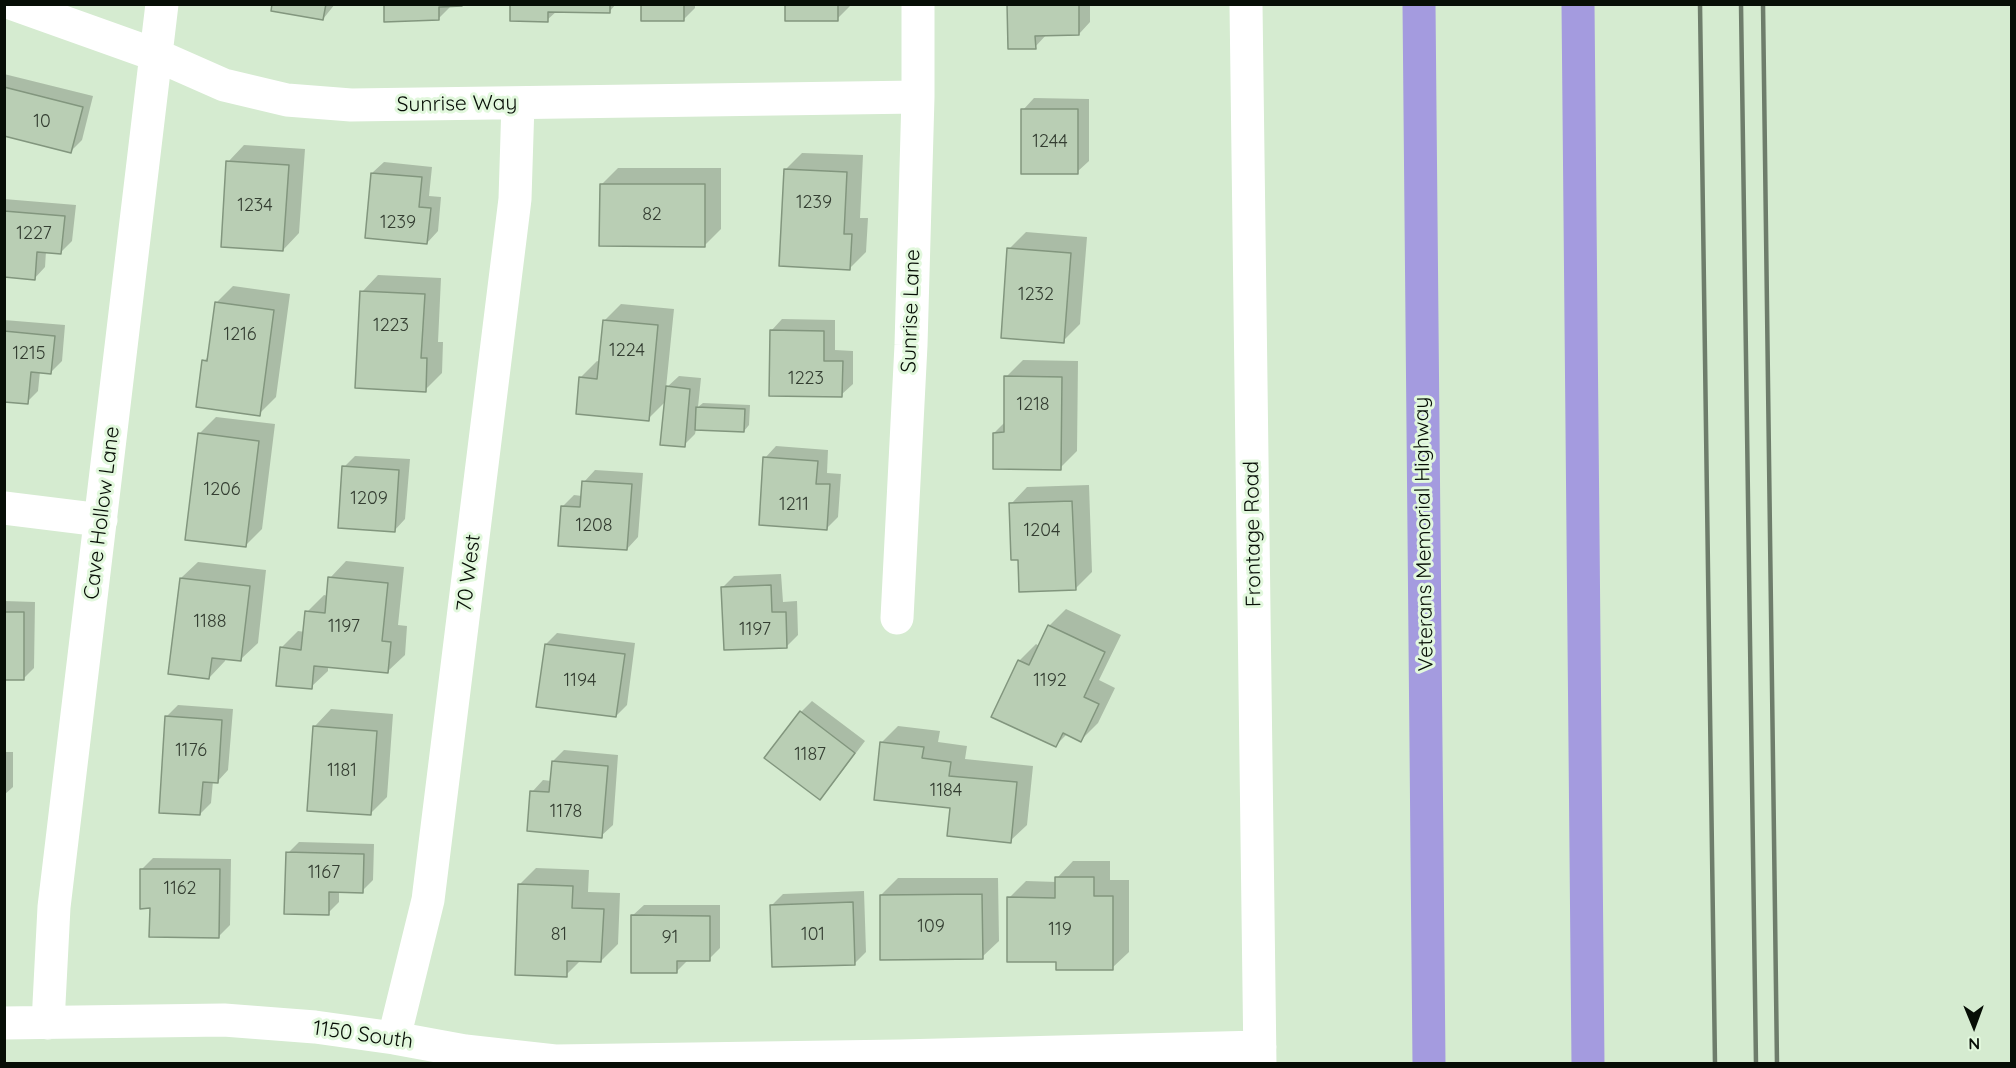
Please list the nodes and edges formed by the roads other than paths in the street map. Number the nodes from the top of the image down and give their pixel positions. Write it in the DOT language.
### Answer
graph roads {
  1 [pos="13,4"];
  2 [pos="162,4"];
  3 [pos="918,4"];
  4 [pos="1246,4"];
  5 [pos="1419,4"];
  6 [pos="1578,4"];
  7 [pos="156,55"];
  8 [pos="918,97"];
  9 [pos="518,103"];
  10 [pos="4,507"];
  11 [pos="101,520"];
  12 [pos="897,618"];
  13 [pos="4,1023"];
  14 [pos="48,1023"];
  15 [pos="394,1038"];
  16 [pos="1260,1055"];
  17 [pos="900,1060"];
  18 [pos="1429,1064"];
  19 [pos="1588,1064"];
  1 -- 7 [label="street, Sunrise Way"];
  2 -- 7 [label="street, Cave Hollow Lane"];
  3 -- 8 [label="street, Sunrise Lane"];
  4 -- 16 [label="street, Frontage Road"];
  5 -- 18 [label="highway, Veterans Memorial Highway"];
  6 -- 19 [label="highway"];
  7 -- 9 [label="street, Sunrise Way"];
  7 -- 11 [label="street, Cave Hollow Lane"];
  8 -- 9 [label="street, Sunrise Way"];
  8 -- 12 [label="street, Sunrise Lane"];
  9 -- 15 [label="street, 70 West"];
  10 -- 11 [label="street"];
  11 -- 14 [label="street, Cave Hollow Lane"];
  13 -- 14 [label="street, 1150 South"];
  14 -- 15 [label="street, 1150 South"];
  15 -- 17 [label="street, 1150 South"];
  16 -- 17 [label="street, 1150 South"];
}
